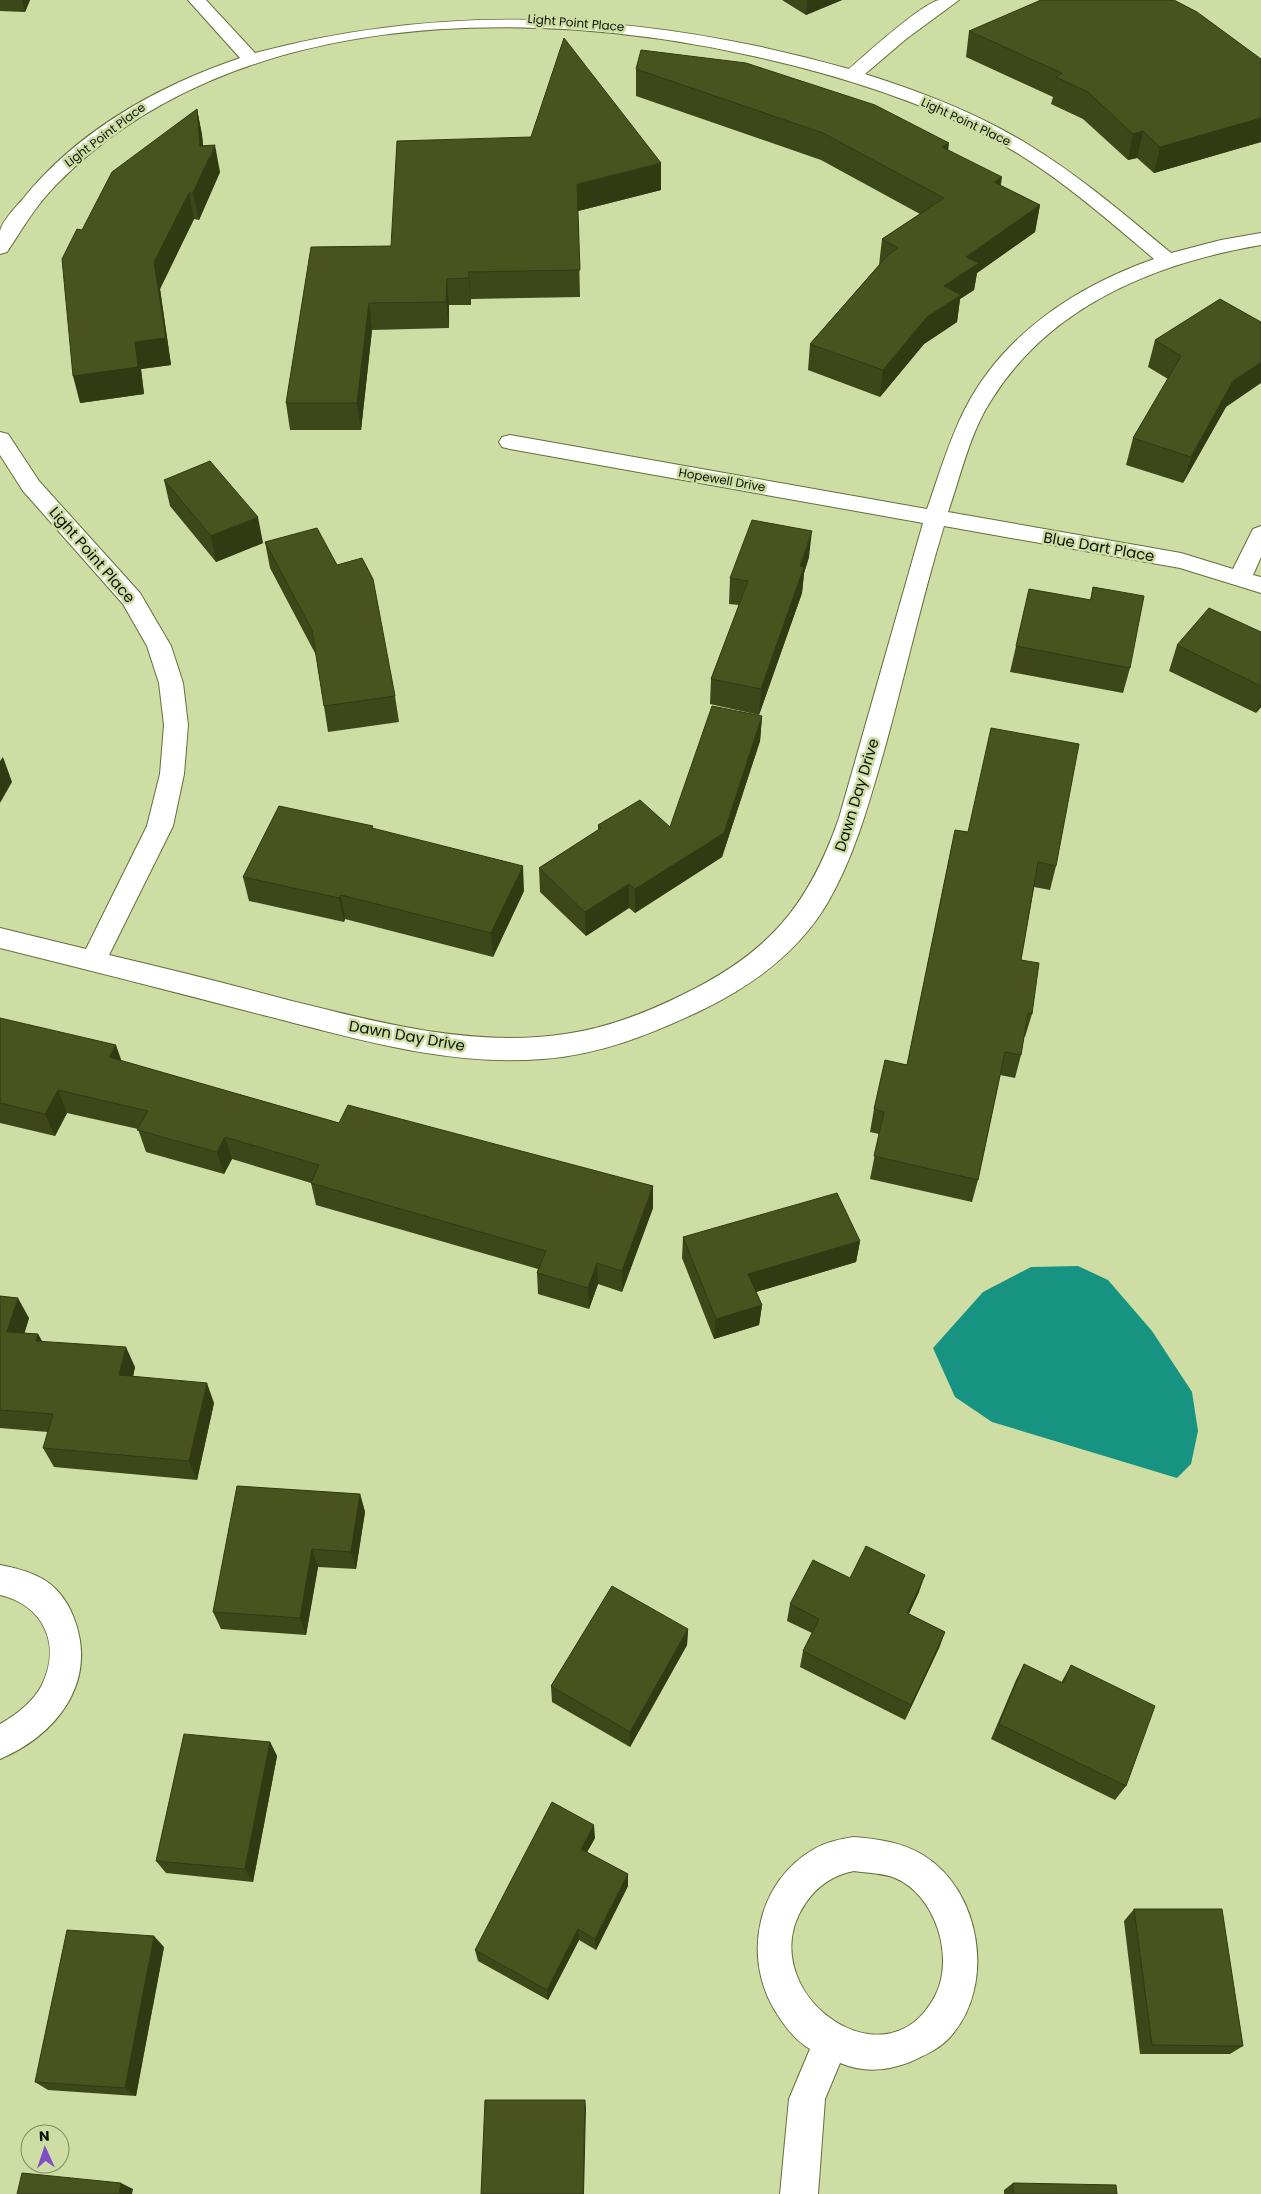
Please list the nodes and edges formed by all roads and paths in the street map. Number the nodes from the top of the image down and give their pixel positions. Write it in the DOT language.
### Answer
graph roads {
  1 [pos="197,0"];
  2 [pos="950,0"];
  3 [pos="251,60"];
  4 [pos="854,75"];
  5 [pos="1261,239"];
  6 [pos="0,248"];
  7 [pos="1168,260"];
  8 [pos="0,439"];
  9 [pos="510,442"];
  10 [pos="935,518"];
  11 [pos="1261,534"];
  12 [pos="1240,577"];
  13 [pos="1261,585"];
  14 [pos="0,938"];
  15 [pos="93,961"];
  16 [pos="0,1580"];
  17 [pos="0,1742"];
  18 [pos="830,2043"];
  19 [pos="799,2194"];
  1 -- 3 [label="street"];
  2 -- 4 [label="street"];
  3 -- 4 [label="street, Light Point Place"];
  3 -- 6 [label="street, Light Point Place"];
  4 -- 7 [label="street, Light Point Place"];
  5 -- 7 [label="street, Dawn Day Drive"];
  7 -- 10 [label="street, Dawn Day Drive"];
  8 -- 15 [label="street, Light Point Place"];
  9 -- 10 [label="street, Hopewell Drive"];
  10 -- 12 [label="street, Blue Dart Place"];
  10 -- 15 [label="street, Dawn Day Drive"];
  11 -- 12 [label="street"];
  12 -- 13 [label="street, Blue Dart Place"];
  14 -- 15 [label="street, Dawn Day Drive"];
  16 -- 17 [label="street"];
  18 -- 18 [label="street"];
  18 -- 19 [label="street"];
}
